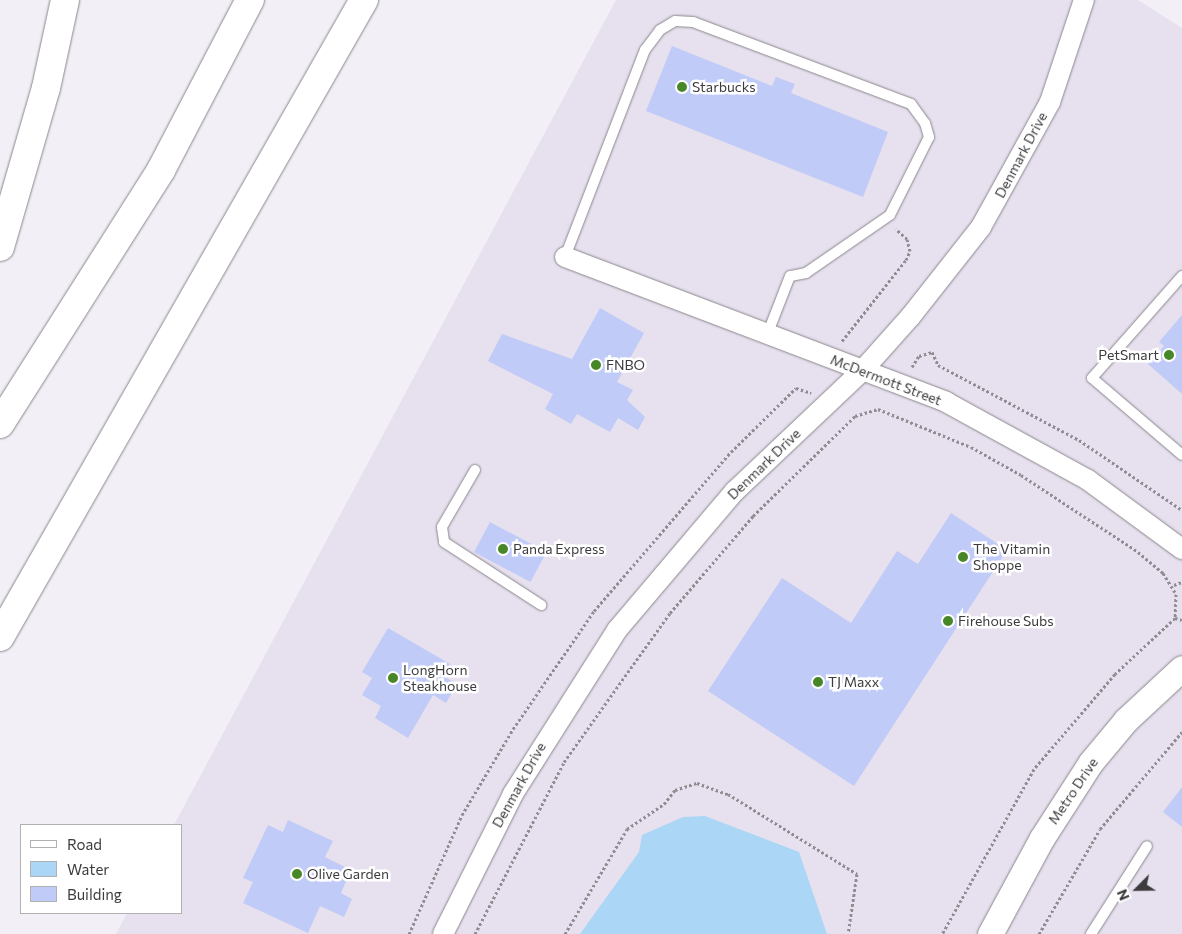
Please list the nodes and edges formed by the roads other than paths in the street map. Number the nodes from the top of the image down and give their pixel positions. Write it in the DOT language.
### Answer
graph roads {
  1 [pos="65,0"];
  2 [pos="250,0"];
  3 [pos="364,0"];
  4 [pos="1084,0"];
  5 [pos="0,247"];
  6 [pos="566,257"];
  7 [pos="1182,276"];
  8 [pos="767,335"];
  9 [pos="862,371"];
  10 [pos="0,424"];
  11 [pos="1182,455"];
  12 [pos="475,470"];
  13 [pos="1182,549"];
  14 [pos="540,605"];
  15 [pos="0,637"];
  16 [pos="1182,668"];
  17 [pos="1148,846"];
  18 [pos="442,934"];
  19 [pos="990,934"];
  20 [pos="1091,934"];
  1 -- 5 [label="highway"];
  2 -- 10 [label="highway"];
  3 -- 15 [label="highway"];
  4 -- 9 [label="street, Denmark Drive"];
  6 -- 8 [label="street, McDermott Street"];
  6 -- 8 [label="lane"];
  7 -- 11 [label="lane"];
  8 -- 9 [label="street, McDermott Street"];
  9 -- 13 [label="street, McDermott Street"];
  9 -- 18 [label="street, Denmark Drive"];
  12 -- 14 [label="lane"];
  16 -- 19 [label="street, Metro Drive"];
  17 -- 20 [label="lane"];
}
